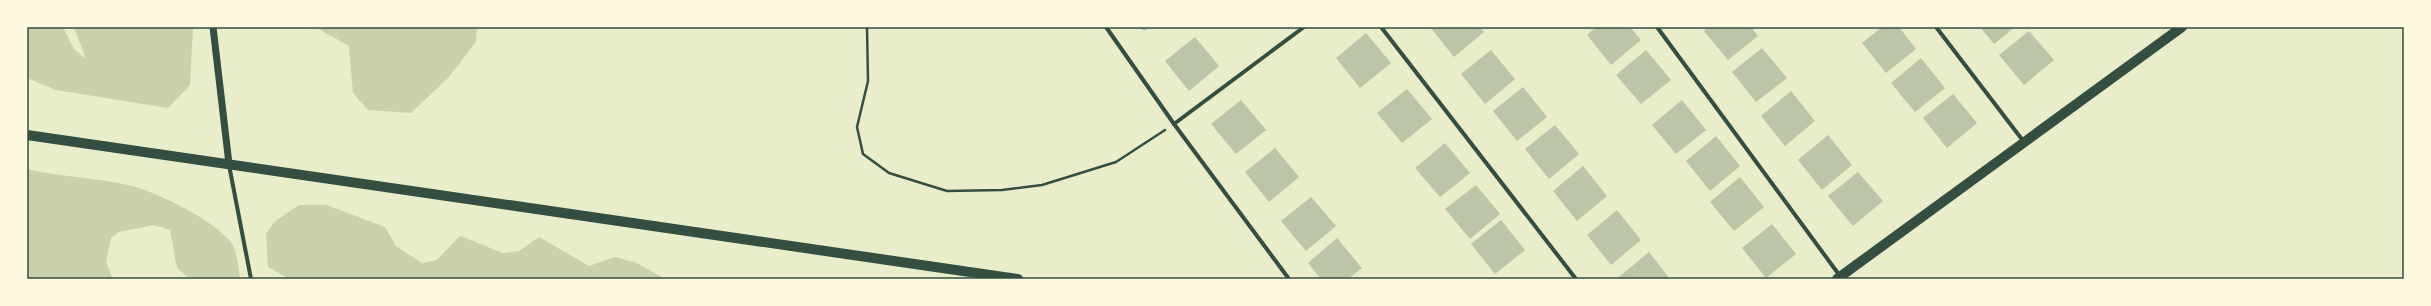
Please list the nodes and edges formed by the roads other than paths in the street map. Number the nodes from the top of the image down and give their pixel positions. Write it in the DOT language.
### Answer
graph roads {
  1 [pos="213,27"];
  2 [pos="1106,27"];
  3 [pos="1304,27"];
  4 [pos="1381,27"];
  5 [pos="1657,27"];
  6 [pos="1936,27"];
  7 [pos="2182,27"];
  8 [pos="1174,124"];
  9 [pos="27,135"];
  10 [pos="2024,143"];
  11 [pos="229,164"];
  12 [pos="1838,278"];
  13 [pos="251,279"];
  14 [pos="1018,279"];
  15 [pos="1289,279"];
  16 [pos="1576,279"];
  1 -- 11 [label="street"];
  2 -- 8 [label="street"];
  3 -- 8 [label="street"];
  4 -- 16 [label="street"];
  5 -- 12 [label="street"];
  6 -- 10 [label="street"];
  7 -- 10 [label="main road"];
  8 -- 15 [label="street"];
  9 -- 11 [label="main road"];
  10 -- 12 [label="main road"];
  11 -- 13 [label="street"];
  11 -- 14 [label="main road"];
}
